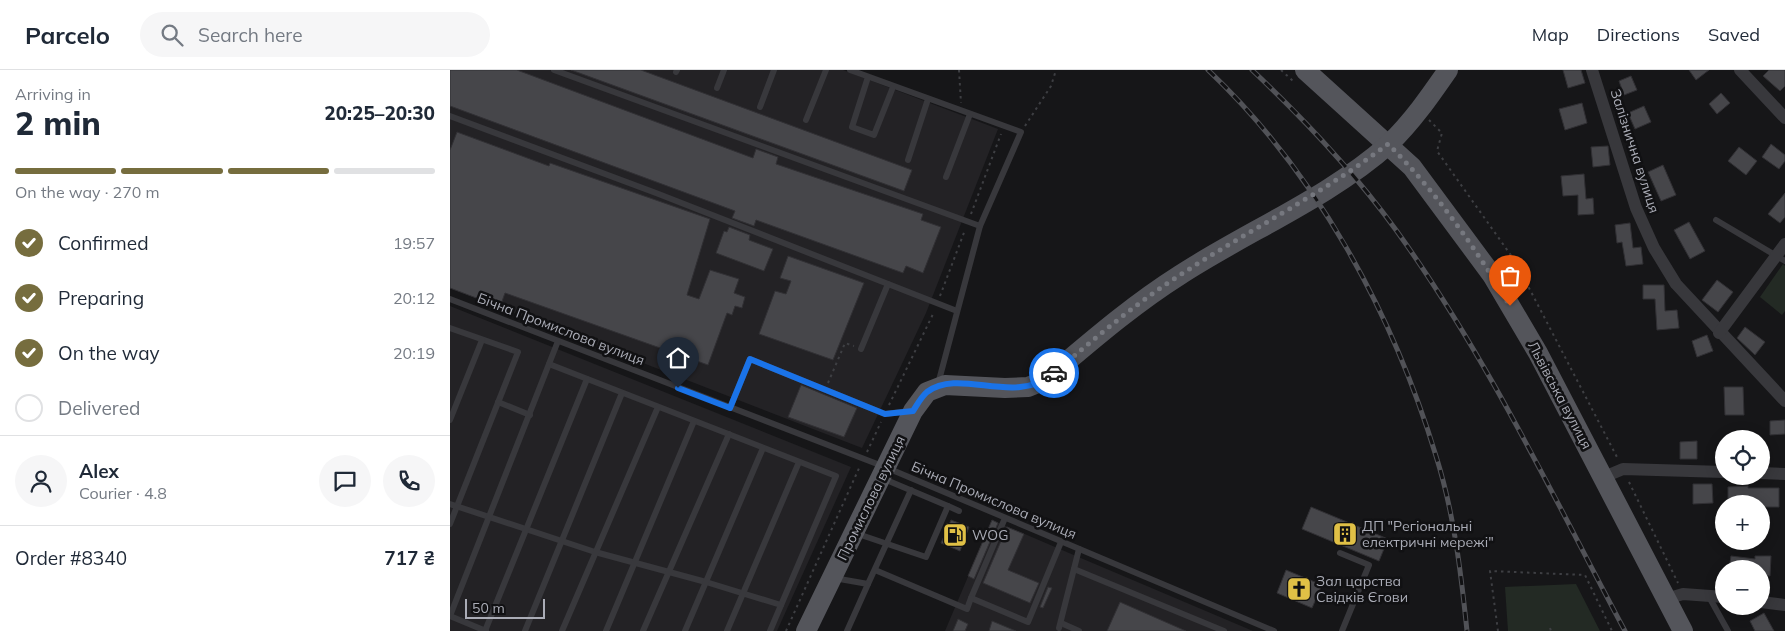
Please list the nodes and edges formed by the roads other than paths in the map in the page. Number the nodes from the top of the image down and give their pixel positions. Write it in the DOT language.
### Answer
graph roads {
  1 [pos="554,70"];
  2 [pos="724,70"];
  3 [pos="774,70"];
  4 [pos="826,70"];
  5 [pos="850,70"];
  6 [pos="1305,70"];
  7 [pos="1448,70"];
  8 [pos="1592,70"];
  9 [pos="1740,70"];
  10 [pos="868,77"];
  11 [pos="893,87"];
  12 [pos="717,88"];
  13 [pos="928,99"];
  14 [pos="760,107"];
  15 [pos="970,114"];
  16 [pos="450,116"];
  17 [pos="1785,118"];
  18 [pos="806,120"];
  19 [pos="1388,144"];
  20 [pos="908,160"];
  21 [pos="946,177"];
  22 [pos="1716,220"];
  23 [pos="980,226"];
  24 [pos="1785,244"];
  25 [pos="1781,258"];
  26 [pos="888,284"];
  27 [pos="450,299"];
  28 [pos="957,311"];
  29 [pos="450,328"];
  30 [pos="1719,333"];
  31 [pos="482,340"];
  32 [pos="558,341"];
  33 [pos="861,349"];
  34 [pos="549,364"];
  35 [pos="587,379"];
  36 [pos="937,388"];
  37 [pos="622,393"];
  38 [pos="1785,401"];
  39 [pos="498,402"];
  40 [pos="658,407"];
  41 [pos="730,408"];
  42 [pos="913,411"];
  43 [pos="530,415"];
  44 [pos="450,420"];
  45 [pos="694,421"];
  46 [pos="729,434"];
  47 [pos="763,448"];
  48 [pos="799,462"];
  49 [pos="1715,472"];
  50 [pos="882,473"];
  51 [pos="1770,473"];
  52 [pos="1785,474"];
  53 [pos="1604,477"];
  54 [pos="911,490"];
  55 [pos="453,505"];
  56 [pos="948,506"];
  57 [pos="959,510"];
  58 [pos="489,517"];
  59 [pos="1005,518"];
  60 [pos="450,524"];
  61 [pos="526,530"];
  62 [pos="854,532"];
  63 [pos="562,542"];
  64 [pos="1061,542"];
  65 [pos="887,544"];
  66 [pos="1079,549"];
  67 [pos="595,552"];
  68 [pos="1340,553"];
  69 [pos="634,563"];
  70 [pos="875,570"];
  71 [pos="1074,570"];
  72 [pos="669,573"];
  73 [pos="833,578"];
  74 [pos="706,582"];
  75 [pos="868,584"];
  76 [pos="743,593"];
  77 [pos="1708,594"];
  78 [pos="1715,595"];
  79 [pos="1674,597"];
  80 [pos="971,598"];
  81 [pos="1770,603"];
  82 [pos="781,605"];
  83 [pos="1785,605"];
  84 [pos="450,616"];
  85 [pos="1258,628"];
  86 [pos="485,631"];
  87 [pos="525,631"];
  88 [pos="562,631"];
  89 [pos="606,631"];
  90 [pos="643,631"];
  91 [pos="685,631"];
  92 [pos="727,631"];
  93 [pos="770,631"];
  94 [pos="806,631"];
  95 [pos="847,631"];
  96 [pos="1079,631"];
  97 [pos="1224,631"];
  98 [pos="1274,631"];
  99 [pos="1342,631"];
  100 [pos="1683,631"];
  101 [pos="1728,631"];
  1 -- 23 [label="lane"];
  2 -- 12 [label="lane"];
  3 -- 14 [label="lane"];
  4 -- 18 [label="lane"];
  5 -- 10 [label="lane"];
  6 -- 19 [label="main road, Львівська вулиця"];
  7 -- 19 [label="main road"];
  8 -- 30 [label="street, Залізнична вулиця"];
  9 -- 17 [label="street"];
  10 -- 11 [label="lane"];
  10 -- 11 [label="lane"];
  11 -- 13 [label="lane"];
  13 -- 15 [label="lane"];
  13 -- 20 [label="lane"];
  15 -- 21 [label="lane"];
  15 -- 23 [label="lane"];
  16 -- 26 [label="lane"];
  19 -- 36 [label="main road"];
  19 -- 53 [label="main road, Львівська вулиця"];
  22 -- 25 [label="lane"];
  23 -- 28 [label="lane"];
  24 -- 25 [label="street"];
  25 -- 30 [label="street"];
  26 -- 28 [label="lane"];
  26 -- 33 [label="lane"];
  27 -- 32 [label="lane, Бічна Промислова вулиця"];
  28 -- 36 [label="lane"];
  29 -- 31 [label="lane"];
  30 -- 38 [label="street, Залізнична вулиця"];
  31 -- 39 [label="lane"];
  31 -- 44 [label="lane"];
  32 -- 34 [label="lane"];
  32 -- 41 [label="lane, Бічна Промислова вулиця"];
  34 -- 35 [label="lane"];
  34 -- 43 [label="lane"];
  35 -- 37 [label="lane"];
  35 -- 61 [label="lane"];
  36 -- 42 [label="main road, Промислова вулиця"];
  37 -- 40 [label="lane"];
  37 -- 63 [label="lane"];
  39 -- 43 [label="lane"];
  39 -- 55 [label="lane"];
  40 -- 45 [label="lane"];
  40 -- 67 [label="lane"];
  41 -- 42 [label="lane"];
  41 -- 50 [label="lane, Бічна Промислова вулиця"];
  42 -- 50 [label="main road, Промислова вулиця"];
  43 -- 58 [label="lane"];
  45 -- 46 [label="lane"];
  45 -- 69 [label="lane"];
  46 -- 47 [label="lane"];
  46 -- 72 [label="lane"];
  47 -- 48 [label="lane"];
  47 -- 74 [label="lane"];
  48 -- 76 [label="lane"];
  48 -- 82 [label="lane"];
  49 -- 53 [label="street"];
  50 -- 54 [label="lane"];
  50 -- 59 [label="lane, Бічна Промислова вулиця"];
  50 -- 62 [label="main road, Промислова вулиця"];
  51 -- 52 [label="street"];
  53 -- 79 [label="main road, Львівська вулиця"];
  54 -- 56 [label="lane"];
  54 -- 65 [label="lane"];
  55 -- 58 [label="lane"];
  55 -- 60 [label="lane"];
  56 -- 57 [label="lane"];
  56 -- 65 [label="lane"];
  58 -- 61 [label="lane"];
  58 -- 84 [label="lane"];
  59 -- 64 [label="lane, Бічна Промислова вулиця"];
  59 -- 80 [label="lane"];
  61 -- 63 [label="lane"];
  61 -- 86 [label="lane"];
  62 -- 65 [label="lane"];
  62 -- 73 [label="main road, Промислова вулиця"];
  63 -- 67 [label="lane"];
  63 -- 87 [label="lane"];
  64 -- 66 [label="lane, Бічна Промислова вулиця"];
  64 -- 80 [label="lane"];
  65 -- 70 [label="lane"];
  66 -- 71 [label="lane"];
  66 -- 85 [label="lane, Бічна Промислова вулиця"];
  67 -- 69 [label="lane"];
  67 -- 88 [label="lane"];
  68 -- 99 [label="lane"];
  69 -- 72 [label="lane"];
  69 -- 89 [label="lane"];
  70 -- 75 [label="lane"];
  70 -- 80 [label="lane"];
  71 -- 96 [label="lane"];
  71 -- 97 [label="lane"];
  72 -- 74 [label="lane"];
  72 -- 90 [label="lane"];
  73 -- 75 [label="lane"];
  73 -- 94 [label="main road, Промислова вулиця"];
  74 -- 76 [label="lane"];
  74 -- 91 [label="lane"];
  75 -- 95 [label="lane"];
  76 -- 82 [label="lane"];
  76 -- 92 [label="lane"];
  77 -- 78 [label="street"];
  77 -- 79 [label="street"];
  77 -- 101 [label="lane"];
  79 -- 100 [label="main road, Львівська вулиця"];
  81 -- 83 [label="street"];
  82 -- 93 [label="lane"];
  84 -- 86 [label="lane"];
  85 -- 98 [label="lane, Бічна Промислова вулиця"];
}
